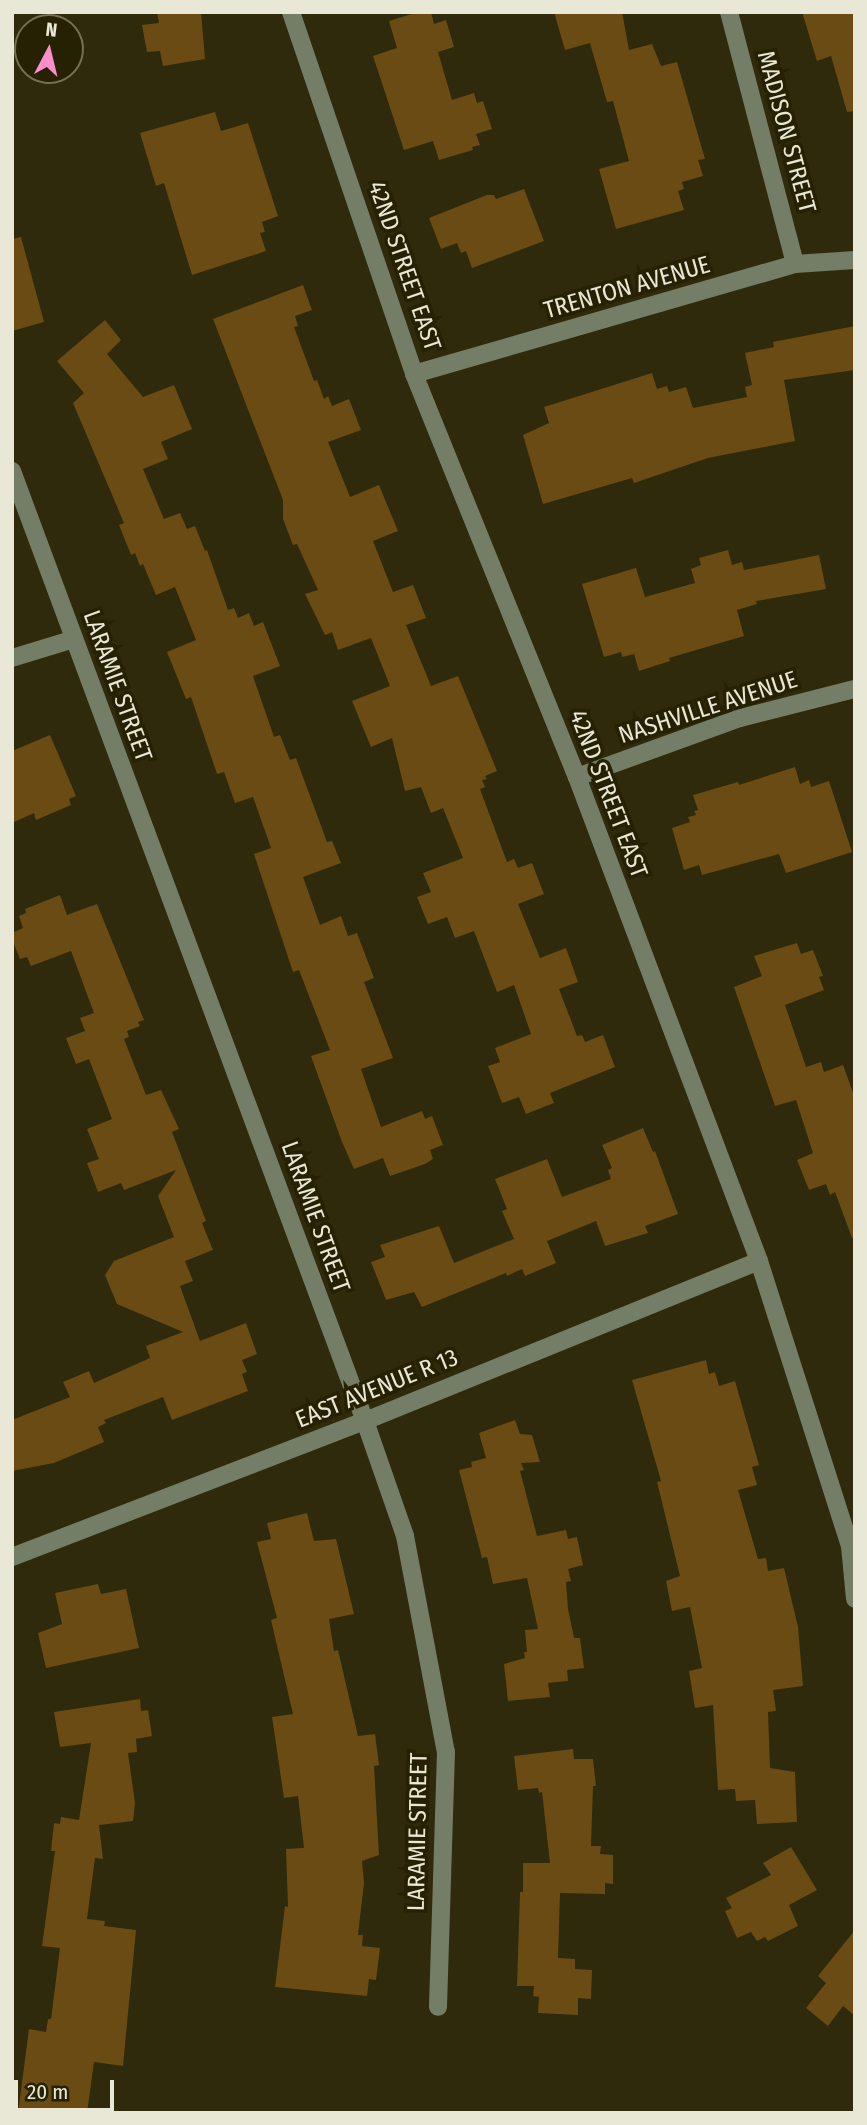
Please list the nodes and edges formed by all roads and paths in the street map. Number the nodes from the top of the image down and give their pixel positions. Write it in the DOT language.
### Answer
graph roads {
  1 [pos="291,12"];
  2 [pos="729,12"];
  3 [pos="855,260"];
  4 [pos="795,264"];
  5 [pos="415,374"];
  6 [pos="12,471"];
  7 [pos="74,639"];
  8 [pos="12,658"];
  9 [pos="855,690"];
  10 [pos="577,777"];
  11 [pos="759,1261"];
  12 [pos="365,1421"];
  13 [pos="852,1546"];
  14 [pos="12,1557"];
  15 [pos="855,1599"];
  16 [pos="438,2007"];
  1 -- 5 [label="street, 42ND STREET EAST"];
  2 -- 4 [label="street, MADISON STREET"];
  3 -- 4 [label="street, TRENTON AVENUE"];
  4 -- 5 [label="street, TRENTON AVENUE"];
  5 -- 10 [label="street, 42ND STREET EAST"];
  6 -- 7 [label="street, LARAMIE STREET"];
  7 -- 8 [label="street"];
  7 -- 12 [label="street, LARAMIE STREET"];
  9 -- 10 [label="street, NASHVILLE AVENUE"];
  10 -- 11 [label="street, 42ND STREET EAST"];
  11 -- 12 [label="street, EAST AVENUE R 13"];
  11 -- 13 [label="street, 42ND STREET EAST"];
  12 -- 14 [label="street, EAST AVENUE R 13"];
  12 -- 16 [label="street, LARAMIE STREET"];
  13 -- 15 [label="street, 42ND STREET EAST"];
}
